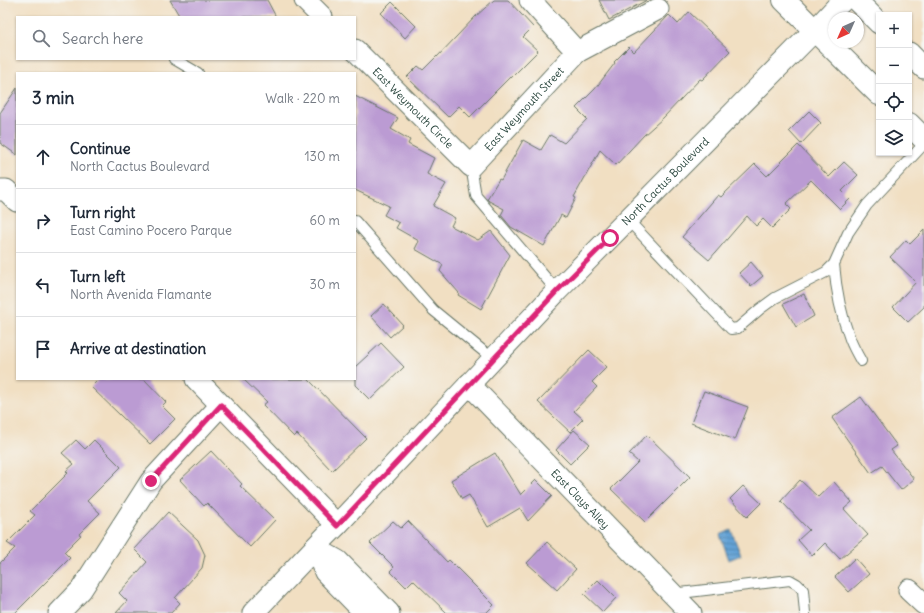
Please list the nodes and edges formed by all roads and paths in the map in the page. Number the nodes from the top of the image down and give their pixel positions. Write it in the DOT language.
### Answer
graph roads {
  1 [pos="305,0"];
  2 [pos="530,0"];
  3 [pos="784,0"];
  4 [pos="843,0"];
  5 [pos="856,0"];
  6 [pos="658,9"];
  7 [pos="321,16"];
  8 [pos="876,20"];
  9 [pos="814,30"];
  10 [pos="356,51"];
  11 [pos="577,52"];
  12 [pos="912,56"];
  13 [pos="176,60"];
  14 [pos="924,68"];
  15 [pos="196,72"];
  16 [pos="876,91"];
  17 [pos="912,127"];
  18 [pos="924,139"];
  19 [pos="924,144"];
  20 [pos="471,166"];
  21 [pos="628,220"];
  22 [pos="356,222"];
  23 [pos="834,264"];
  24 [pos="557,291"];
  25 [pos="493,359"];
  26 [pos="861,361"];
  27 [pos="197,380"];
  28 [pos="469,384"];
  29 [pos="221,405"];
  30 [pos="337,526"];
  31 [pos="315,548"];
  32 [pos="909,590"];
  33 [pos="672,594"];
  34 [pos="924,604"];
  35 [pos="59,613"];
  36 [pos="253,613"];
  37 [pos="366,613"];
  38 [pos="389,613"];
  39 [pos="691,613"];
  40 [pos="805,613"];
  1 -- 7 [label="street"];
  2 -- 11 [label="street"];
  3 -- 9 [label="main road"];
  4 -- 9 [label="street, North Cactus Boulevard"];
  5 -- 8 [label="street"];
  6 -- 11 [label="street, East Weymouth Street"];
  9 -- 16 [label="main road"];
  9 -- 21 [label="street, North Cactus Boulevard"];
  10 -- 20 [label="street, East Weymouth Circle"];
  11 -- 20 [label="street, East Weymouth Street"];
  12 -- 14 [label="street"];
  13 -- 15 [label="lane"];
  17 -- 18 [label="main road"];
  19 -- 23 [label="lane"];
  20 -- 24 [label="lane"];
  21 -- 23 [label="lane"];
  21 -- 24 [label="street, North Cactus Boulevard"];
  22 -- 25 [label="lane"];
  23 -- 26 [label="lane"];
  24 -- 25 [label="street, North Cactus Boulevard"];
  25 -- 28 [label="street, North Cactus Boulevard"];
  27 -- 29 [label="street"];
  28 -- 30 [label="street, North Cactus Boulevard"];
  28 -- 33 [label="street, East Clays Alley"];
  29 -- 30 [label="street"];
  29 -- 35 [label="street"];
  30 -- 31 [label="street, North Cactus Boulevard"];
  31 -- 36 [label="street, North Cactus Boulevard"];
  31 -- 37 [label="street"];
  31 -- 38 [label="street"];
  32 -- 34 [label="street"];
  33 -- 39 [label="street, East Clays Alley"];
  33 -- 40 [label="lane"];
}
